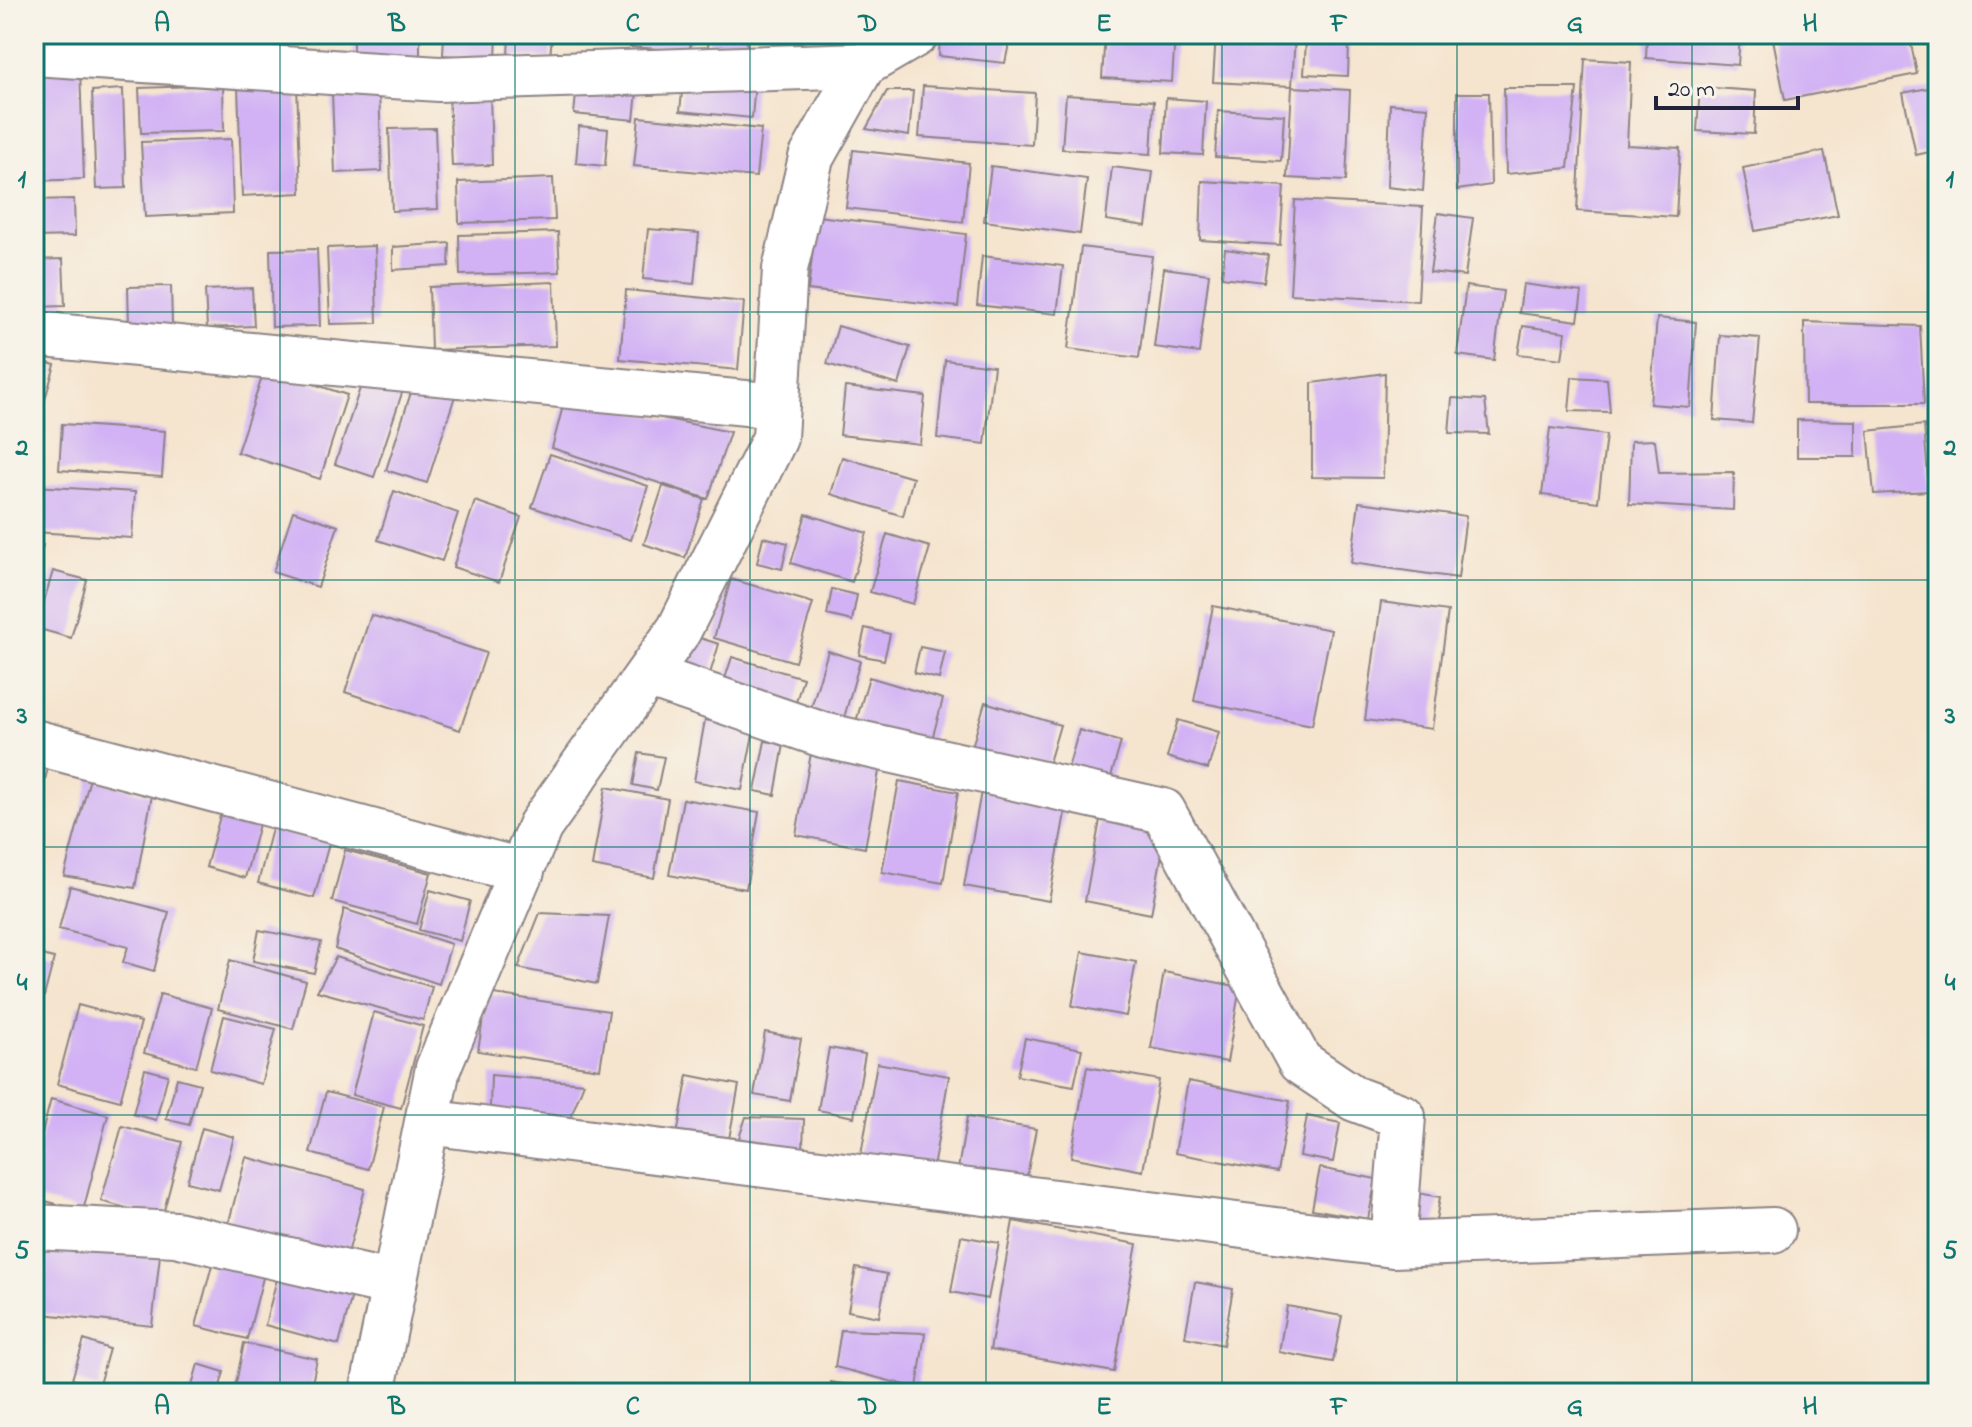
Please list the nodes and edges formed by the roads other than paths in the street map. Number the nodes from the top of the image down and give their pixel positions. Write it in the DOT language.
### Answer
graph roads {
  1 [pos="916,34"];
  2 [pos="51,47"];
  3 [pos="863,65"];
  4 [pos="34,334"];
  5 [pos="777,406"];
  6 [pos="647,675"];
  7 [pos="34,742"];
  8 [pos="522,871"];
  9 [pos="427,1122"];
  10 [pos="34,1227"];
  11 [pos="1773,1230"];
  12 [pos="1393,1245"];
  13 [pos="394,1284"];
  14 [pos="372,1393"];
  1 -- 3 [label="street"];
  2 -- 3 [label="street"];
  3 -- 5 [label="street"];
  4 -- 5 [label="street"];
  5 -- 6 [label="street"];
  6 -- 8 [label="street"];
  6 -- 12 [label="street"];
  7 -- 8 [label="street"];
  8 -- 9 [label="street"];
  9 -- 12 [label="street"];
  9 -- 13 [label="street"];
  10 -- 13 [label="street"];
  11 -- 12 [label="street"];
  13 -- 14 [label="street"];
}
